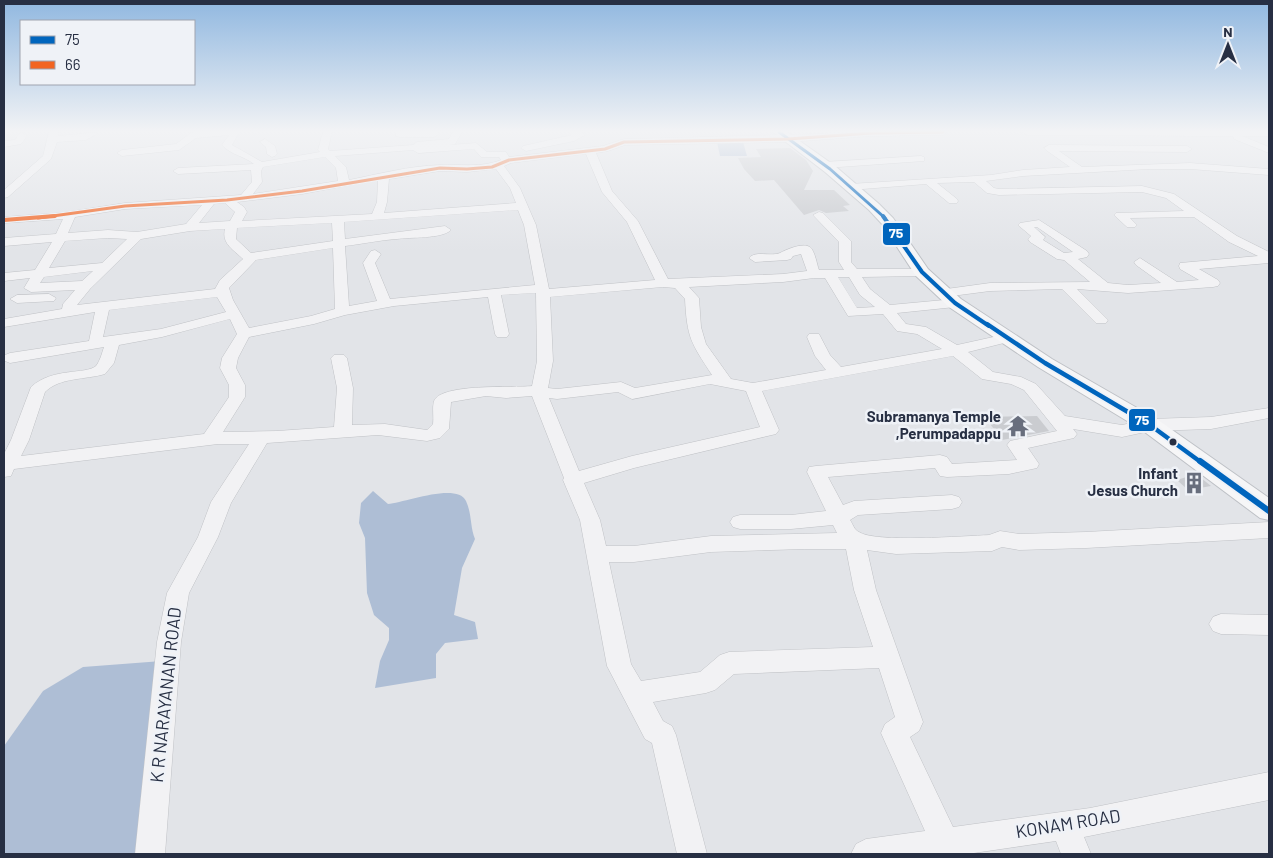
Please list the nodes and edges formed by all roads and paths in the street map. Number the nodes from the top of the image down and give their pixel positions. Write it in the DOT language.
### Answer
graph roads {
  1 [pos="31,172"];
  2 [pos="256,172"];
  3 [pos="342,172"];
  4 [pos="412,172"];
  5 [pos="501,172"];
  6 [pos="599,172"];
  7 [pos="833,172"];
  8 [pos="943,172"];
  9 [pos="1048,172"];
  10 [pos="1018,174"];
  11 [pos="384,176"];
  12 [pos="954,179"];
  13 [pos="977,179"];
  14 [pos="928,181"];
  15 [pos="344,184"];
  16 [pos="850,187"];
  17 [pos="1042,192"];
  18 [pos="4,195"];
  19 [pos="244,198"];
  20 [pos="1053,200"];
  21 [pos="219,201"];
  22 [pos="953,202"];
  23 [pos="523,206"];
  24 [pos="71,214"];
  25 [pos="819,215"];
  26 [pos="397,216"];
  27 [pos="1201,216"];
  28 [pos="377,217"];
  29 [pos="1222,218"];
  30 [pos="338,219"];
  31 [pos="4,220"];
  32 [pos="233,225"];
  33 [pos="1131,225"];
  34 [pos="190,227"];
  35 [pos="445,230"];
  36 [pos="401,235"];
  37 [pos="137,236"];
  38 [pos="61,237"];
  39 [pos="4,243"];
  40 [pos="339,245"];
  41 [pos="375,254"];
  42 [pos="248,258"];
  43 [pos="755,258"];
  44 [pos="1068,258"];
  45 [pos="1269,258"];
  46 [pos="1140,262"];
  47 [pos="106,266"];
  48 [pos="922,272"];
  49 [pos="40,273"];
  50 [pos="814,274"];
  51 [pos="830,275"];
  52 [pos="854,275"];
  53 [pos="4,277"];
  54 [pos="663,283"];
  55 [pos="1065,286"];
  56 [pos="1175,286"];
  57 [pos="31,288"];
  58 [pos="1106,288"];
  59 [pos="543,291"];
  60 [pos="222,292"];
  61 [pos="494,292"];
  62 [pos="80,297"];
  63 [pos="949,298"];
  64 [pos="17,300"];
  65 [pos="385,304"];
  66 [pos="103,307"];
  67 [pos="4,309"];
  68 [pos="342,311"];
  69 [pos="888,311"];
  70 [pos="234,314"];
  71 [pos="1101,320"];
  72 [pos="4,323"];
  73 [pos="244,334"];
  74 [pos="502,334"];
  75 [pos="814,337"];
  76 [pos="1007,338"];
  77 [pos="103,342"];
  78 [pos="953,350"];
  79 [pos="10,358"];
  80 [pos="339,358"];
  81 [pos="837,373"];
  82 [pos="726,383"];
  83 [pos="753,388"];
  84 [pos="539,391"];
  85 [pos="1266,416"];
  86 [pos="1060,421"];
  87 [pos="1150,425"];
  88 [pos="343,432"];
  89 [pos="262,437"];
  90 [pos="218,438"];
  91 [pos="5,466"];
  92 [pos="572,480"];
  93 [pos="952,502"];
  94 [pos="1269,511"];
  95 [pos="839,517"];
  96 [pos="740,522"];
  97 [pos="1269,530"];
  98 [pos="855,541"];
  99 [pos="596,554"];
  100 [pos="1221,624"];
  101 [pos="1269,625"];
  102 [pos="888,657"];
  103 [pos="634,694"];
  104 [pos="1269,786"];
  105 [pos="1065,826"];
  106 [pos="941,847"];
  107 [pos="150,854"];
  108 [pos="692,854"];
  109 [pos="866,854"];
  110 [pos="1076,854"];
  1 -- 18 [label="street"];
  2 -- 19 [label="street"];
  3 -- 15 [label="street"];
  4 -- 11 [label="street"];
  5 -- 23 [label="street"];
  6 -- 54 [label="street"];
  7 -- 16 [label="main road"];
  8 -- 12 [label="street"];
  9 -- 10 [label="street"];
  10 -- 13 [label="street"];
  10 -- 17 [label="street"];
  11 -- 15 [label="street"];
  11 -- 28 [label="street"];
  12 -- 13 [label="street"];
  12 -- 14 [label="street"];
  13 -- 17 [label="street"];
  14 -- 16 [label="street"];
  14 -- 22 [label="street"];
  15 -- 19 [label="street"];
  16 -- 48 [label="main road"];
  17 -- 20 [label="street"];
  17 -- 27 [label="street"];
  19 -- 21 [label="street"];
  21 -- 24 [label="street"];
  21 -- 32 [label="street"];
  21 -- 34 [label="street"];
  23 -- 26 [label="street"];
  23 -- 59 [label="street"];
  24 -- 31 [label="street"];
  24 -- 38 [label="street"];
  25 -- 52 [label="street"];
  26 -- 28 [label="street"];
  26 -- 36 [label="street"];
  27 -- 29 [label="street"];
  27 -- 33 [label="street"];
  27 -- 45 [label="street"];
  28 -- 30 [label="street"];
  30 -- 32 [label="street"];
  30 -- 40 [label="street"];
  32 -- 34 [label="street"];
  32 -- 42 [label="street"];
  34 -- 37 [label="street"];
  35 -- 36 [label="street"];
  36 -- 40 [label="street"];
  37 -- 38 [label="street"];
  37 -- 47 [label="street"];
  38 -- 39 [label="street"];
  38 -- 49 [label="street"];
  40 -- 42 [label="street"];
  40 -- 68 [label="street"];
  41 -- 65 [label="street"];
  42 -- 60 [label="street"];
  43 -- 50 [label="street"];
  44 -- 58 [label="street"];
  45 -- 56 [label="street"];
  46 -- 56 [label="street"];
  47 -- 49 [label="street"];
  47 -- 62 [label="street"];
  48 -- 52 [label="street"];
  48 -- 63 [label="main road"];
  49 -- 53 [label="street"];
  49 -- 57 [label="street"];
  50 -- 51 [label="street"];
  50 -- 54 [label="street"];
  51 -- 52 [label="street"];
  51 -- 69 [label="street"];
  52 -- 69 [label="street"];
  54 -- 59 [label="street"];
  54 -- 82 [label="street"];
  55 -- 58 [label="street"];
  55 -- 63 [label="street"];
  55 -- 71 [label="street"];
  56 -- 58 [label="street"];
  57 -- 62 [label="street"];
  57 -- 64 [label="street"];
  59 -- 61 [label="street"];
  59 -- 84 [label="street"];
  60 -- 66 [label="street"];
  60 -- 70 [label="street"];
  61 -- 65 [label="street"];
  61 -- 74 [label="street"];
  62 -- 64 [label="street"];
  62 -- 66 [label="street"];
  62 -- 72 [label="street"];
  63 -- 69 [label="street"];
  63 -- 76 [label="main road"];
  64 -- 67 [label="street"];
  65 -- 68 [label="street"];
  66 -- 77 [label="street"];
  68 -- 73 [label="street"];
  69 -- 78 [label="street"];
  70 -- 73 [label="street"];
  70 -- 77 [label="street"];
  73 -- 90 [label="street"];
  75 -- 81 [label="street"];
  76 -- 78 [label="street"];
  76 -- 87 [label="main road"];
  77 -- 79 [label="street"];
  77 -- 91 [label="street"];
  78 -- 81 [label="street"];
  78 -- 86 [label="street"];
  80 -- 88 [label="street"];
  81 -- 83 [label="street"];
  82 -- 83 [label="street"];
  82 -- 84 [label="street"];
  83 -- 92 [label="street"];
  84 -- 88 [label="street"];
  84 -- 92 [label="street"];
  85 -- 87 [label="street"];
  86 -- 87 [label="street"];
  86 -- 95 [label="street"];
  87 -- 94 [label="main road"];
  88 -- 89 [label="street"];
  89 -- 90 [label="street"];
  89 -- 107 [label="street, K R NARAYANAN ROAD"];
  90 -- 91 [label="street"];
  92 -- 99 [label="street"];
  93 -- 95 [label="street"];
  95 -- 96 [label="street"];
  95 -- 98 [label="street"];
  97 -- 98 [label="street"];
  98 -- 99 [label="street"];
  98 -- 102 [label="street"];
  99 -- 103 [label="street"];
  100 -- 101 [label="street"];
  102 -- 103 [label="street"];
  102 -- 106 [label="street"];
  103 -- 108 [label="street"];
  104 -- 105 [label="street, KONAM ROAD"];
  105 -- 106 [label="street, KONAM ROAD"];
  105 -- 110 [label="street"];
  106 -- 109 [label="street, KONAM ROAD"];
}
